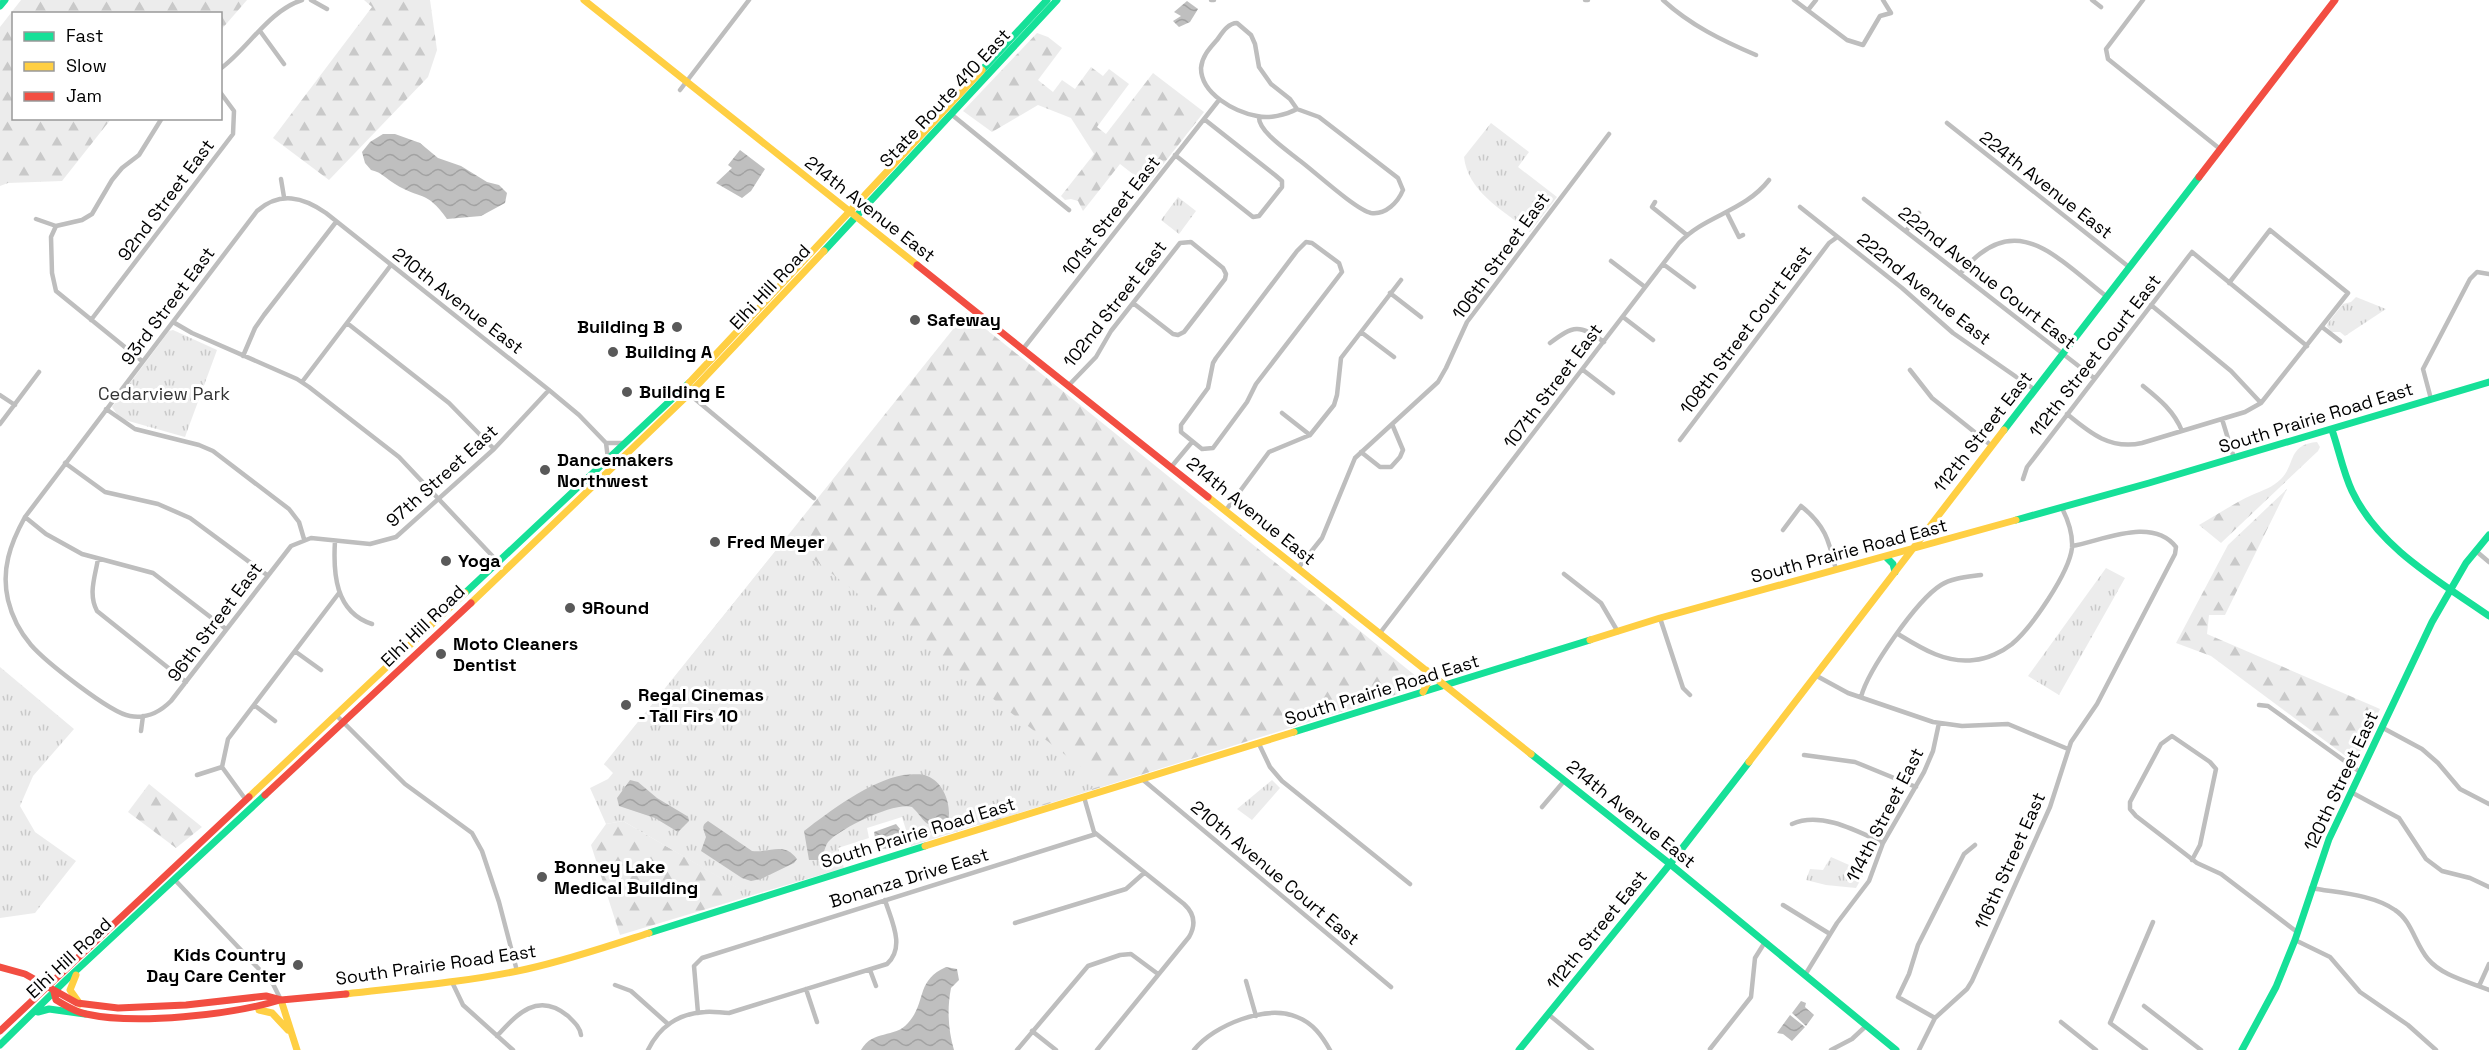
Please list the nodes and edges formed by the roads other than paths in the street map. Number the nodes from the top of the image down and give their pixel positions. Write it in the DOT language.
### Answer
graph roads {
  1 [pos="5,0"];
  2 [pos="302,0"];
  3 [pos="311,0"];
  4 [pos="584,0"];
  5 [pos="749,0"];
  6 [pos="1047,0"];
  7 [pos="1057,0"];
  8 [pos="1663,0"];
  9 [pos="1794,0"];
  10 [pos="1816,0"];
  11 [pos="1883,0"];
  12 [pos="2092,0"];
  13 [pos="2143,0"];
  14 [pos="2335,0"];
  15 [pos="0,6"];
  16 [pos="2101,7"];
  17 [pos="327,9"];
  18 [pos="1808,10"];
  19 [pos="260,31"];
  20 [pos="1756,55"];
  21 [pos="284,64"];
  22 [pos="222,67"];
  23 [pos="687,81"];
  24 [pos="680,90"];
  25 [pos="222,95"];
  26 [pos="1219,100"];
  27 [pos="1297,109"];
  28 [pos="951,114"];
  29 [pos="1259,117"];
  30 [pos="1204,119"];
  31 [pos="161,120"];
  32 [pos="1947,123"];
  33 [pos="1609,134"];
  34 [pos="2220,149"];
  35 [pos="1176,155"];
  36 [pos="281,179"];
  37 [pos="1769,180"];
  38 [pos="284,197"];
  39 [pos="1864,199"];
  40 [pos="1655,202"];
  41 [pos="1800,207"];
  42 [pos="1069,210"];
  43 [pos="848,211"];
  44 [pos="1727,213"];
  45 [pos="1919,213"];
  46 [pos="856,217"];
  47 [pos="36,219"];
  48 [pos="336,222"];
  49 [pos="56,226"];
  50 [pos="1906,231"];
  51 [pos="1687,235"];
  52 [pos="1743,235"];
  53 [pos="1836,238"];
  54 [pos="1611,261"];
  55 [pos="1663,264"];
  56 [pos="391,265"];
  57 [pos="2129,267"];
  58 [pos="1960,274"];
  59 [pos="2489,274"];
  60 [pos="1401,280"];
  61 [pos="2229,283"];
  62 [pos="1645,287"];
  63 [pos="1694,287"];
  64 [pos="1390,294"];
  65 [pos="2106,296"];
  66 [pos="1133,303"];
  67 [pos="2151,306"];
  68 [pos="1421,317"];
  69 [pos="1623,317"];
  70 [pos="91,320"];
  71 [pos="173,322"];
  72 [pos="347,323"];
  73 [pos="2322,327"];
  74 [pos="1361,332"];
  75 [pos="1653,339"];
  76 [pos="2340,341"];
  77 [pos="1604,342"];
  78 [pos="1550,343"];
  79 [pos="2307,346"];
  80 [pos="1023,349"];
  81 [pos="2062,354"];
  82 [pos="243,356"];
  83 [pos="1394,357"];
  84 [pos="142,362"];
  85 [pos="1583,370"];
  86 [pos="1910,370"];
  87 [pos="39,372"];
  88 [pos="2094,378"];
  89 [pos="302,381"];
  90 [pos="2489,382"];
  91 [pos="1068,385"];
  92 [pos="2143,386"];
  93 [pos="549,390"];
  94 [pos="2035,390"];
  95 [pos="1613,393"];
  96 [pos="0,394"];
  97 [pos="688,394"];
  98 [pos="2432,399"];
  99 [pos="2261,403"];
  100 [pos="15,405"];
  101 [pos="106,410"];
  102 [pos="1282,413"];
  103 [pos="2067,414"];
  104 [pos="2222,419"];
  105 [pos="0,424"];
  106 [pos="1392,424"];
  107 [pos="2332,430"];
  108 [pos="2181,431"];
  109 [pos="1310,435"];
  110 [pos="1680,440"];
  111 [pos="1192,442"];
  112 [pos="606,443"];
  113 [pos="625,443"];
  114 [pos="1992,446"];
  115 [pos="494,449"];
  116 [pos="1360,452"];
  117 [pos="2234,458"];
  118 [pos="608,459"];
  119 [pos="65,463"];
  120 [pos="1172,466"];
  121 [pos="2023,479"];
  122 [pos="814,498"];
  123 [pos="439,500"];
  124 [pos="2062,508"];
  125 [pos="1226,510"];
  126 [pos="25,518"];
  127 [pos="1783,530"];
  128 [pos="1927,530"];
  129 [pos="2489,535"];
  130 [pos="304,539"];
  131 [pos="336,541"];
  132 [pos="1936,543"];
  133 [pos="2072,546"];
  134 [pos="1912,550"];
  135 [pos="2476,551"];
  136 [pos="1886,557"];
  137 [pos="98,559"];
  138 [pos="498,562"];
  139 [pos="2489,562"];
  140 [pos="1298,568"];
  141 [pos="505,569"];
  142 [pos="1836,570"];
  143 [pos="1895,572"];
  144 [pos="1564,574"];
  145 [pos="267,575"];
  146 [pos="1981,575"];
  147 [pos="2450,590"];
  148 [pos="339,593"];
  149 [pos="2489,616"];
  150 [pos="1660,618"];
  151 [pos="372,624"];
  152 [pos="226,628"];
  153 [pos="1618,632"];
  154 [pos="1380,633"];
  155 [pos="1898,634"];
  156 [pos="296,652"];
  157 [pos="1426,669"];
  158 [pos="321,670"];
  159 [pos="1815,675"];
  160 [pos="1465,680"];
  161 [pos="186,682"];
  162 [pos="1446,686"];
  163 [pos="1423,693"];
  164 [pos="1690,695"];
  165 [pos="1860,697"];
  166 [pos="1464,700"];
  167 [pos="254,705"];
  168 [pos="2259,705"];
  169 [pos="336,715"];
  170 [pos="143,716"];
  171 [pos="275,721"];
  172 [pos="343,722"];
  173 [pos="1939,723"];
  174 [pos="2383,728"];
  175 [pos="141,731"];
  176 [pos="1259,744"];
  177 [pos="2068,749"];
  178 [pos="1804,755"];
  179 [pos="222,767"];
  180 [pos="2360,772"];
  181 [pos="196,775"];
  182 [pos="1142,779"];
  183 [pos="1565,780"];
  184 [pos="1916,787"];
  185 [pos="2351,792"];
  186 [pos="1084,797"];
  187 [pos="246,800"];
  188 [pos="2489,804"];
  189 [pos="1542,807"];
  190 [pos="1792,824"];
  191 [pos="1096,834"];
  192 [pos="1883,843"];
  193 [pos="1975,845"];
  194 [pos="2192,860"];
  195 [pos="1670,864"];
  196 [pos="1144,873"];
  197 [pos="175,880"];
  198 [pos="1410,884"];
  199 [pos="2489,887"];
  200 [pos="2311,888"];
  201 [pos="885,900"];
  202 [pos="1783,905"];
  203 [pos="2153,922"];
  204 [pos="1015,923"];
  205 [pos="1830,934"];
  206 [pos="2296,936"];
  207 [pos="1765,942"];
  208 [pos="94,955"];
  209 [pos="2489,964"];
  210 [pos="0,967"];
  211 [pos="870,970"];
  212 [pos="517,971"];
  213 [pos="1158,974"];
  214 [pos="1805,975"];
  215 [pos="1245,981"];
  216 [pos="452,982"];
  217 [pos="615,985"];
  218 [pos="876,986"];
  219 [pos="2479,986"];
  220 [pos="47,987"];
  221 [pos="1392,987"];
  222 [pos="806,989"];
  223 [pos="2489,990"];
  224 [pos="54,992"];
  225 [pos="281,1000"];
  226 [pos="80,1004"];
  227 [pos="2144,1006"];
  228 [pos="251,1008"];
  229 [pos="698,1013"];
  230 [pos="85,1014"];
  231 [pos="1548,1014"];
  232 [pos="1256,1016"];
  233 [pos="1935,1018"];
  234 [pos="817,1022"];
  235 [pos="2061,1022"];
  236 [pos="668,1024"];
  237 [pos="1866,1026"];
  238 [pos="18,1028"];
  239 [pos="0,1031"];
  240 [pos="1032,1031"];
  241 [pos="291,1035"];
  242 [pos="581,1035"];
  243 [pos="497,1036"];
  244 [pos="0,1045"];
  245 [pos="1710,1049"];
  246 [pos="297,1050"];
  247 [pos="513,1050"];
  248 [pos="648,1050"];
  249 [pos="1017,1050"];
  250 [pos="1056,1050"];
  251 [pos="1097,1050"];
  252 [pos="1194,1050"];
  253 [pos="1330,1050"];
  254 [pos="1519,1050"];
  255 [pos="1592,1050"];
  256 [pos="1831,1050"];
  257 [pos="1896,1050"];
  258 [pos="1919,1050"];
  259 [pos="2096,1050"];
  260 [pos="2146,1050"];
  261 [pos="2201,1050"];
  262 [pos="2242,1050"];
  263 [pos="2436,1050"];
  1 -- 15 [label="main road"];
  2 -- 19 [label="street"];
  3 -- 17 [label="street"];
  4 -- 23 [label="main road, 214th Avenue East"];
  5 -- 23 [label="street"];
  6 -- 43 [label="main road, State Route 410 East"];
  7 -- 28 [label="main road, State Route 410 East"];
  8 -- 20 [label="street"];
  9 -- 18 [label="street"];
  10 -- 18 [label="street"];
  11 -- 18 [label="street"];
  12 -- 16 [label="street"];
  13 -- 34 [label="street"];
  14 -- 34 [label="main road, 112th Street East"];
  19 -- 21 [label="street"];
  19 -- 22 [label="street"];
  23 -- 24 [label="street"];
  23 -- 43 [label="main road, 214th Avenue East"];
  25 -- 70 [label="street, 92nd Street East"];
  26 -- 27 [label="street"];
  26 -- 29 [label="street"];
  26 -- 30 [label="street, 101st Street East"];
  27 -- 29 [label="street"];
  27 -- 29 [label="street"];
  28 -- 42 [label="street"];
  28 -- 46 [label="main road, State Route 410 East"];
  30 -- 35 [label="street, 101st Street East"];
  30 -- 35 [label="street"];
  31 -- 49 [label="street"];
  32 -- 57 [label="street, 224th Avenue East"];
  33 -- 106 [label="street, 106th Street East"];
  34 -- 57 [label="main road, 112th Street East"];
  35 -- 80 [label="street, 101st Street East"];
  36 -- 38 [label="street"];
  37 -- 44 [label="street, 107th Street East"];
  38 -- 48 [label="street, 210th Avenue East"];
  38 -- 71 [label="street, 93rd Street East"];
  39 -- 50 [label="street, 222nd Avenue Court East"];
  40 -- 51 [label="street"];
  41 -- 53 [label="street, 222nd Avenue East"];
  43 -- 46 [label="main road, 214th Avenue East"];
  43 -- 113 [label="main road, Elhi Hill Road"];
  44 -- 51 [label="street, 107th Street East"];
  44 -- 52 [label="street"];
  45 -- 50 [label="street"];
  46 -- 80 [label="main road, 214th Avenue East"];
  46 -- 97 [label="main road, Elhi Hill Road"];
  47 -- 49 [label="street"];
  48 -- 56 [label="street, 210th Avenue East"];
  48 -- 82 [label="street"];
  49 -- 70 [label="street"];
  50 -- 58 [label="street, 222nd Avenue Court East"];
  51 -- 55 [label="street, 107th Street East"];
  53 -- 94 [label="street, 222nd Avenue East"];
  53 -- 110 [label="street, 108th Street Court East"];
  54 -- 62 [label="street"];
  55 -- 62 [label="street, 107th Street East"];
  55 -- 63 [label="street"];
  56 -- 72 [label="street"];
  56 -- 93 [label="street, 210th Avenue East"];
  57 -- 65 [label="main road, 112th Street East"];
  58 -- 65 [label="street"];
  58 -- 81 [label="street, 222nd Avenue Court East"];
  59 -- 98 [label="street"];
  60 -- 64 [label="street"];
  61 -- 67 [label="street, 112th Street Court East"];
  61 -- 73 [label="street"];
  61 -- 79 [label="street"];
  62 -- 69 [label="street, 107th Street East"];
  64 -- 68 [label="street"];
  64 -- 74 [label="street"];
  65 -- 81 [label="main road, 112th Street East"];
  66 -- 66 [label="street, 102nd Street East"];
  66 -- 91 [label="street, 102nd Street East"];
  67 -- 88 [label="street, 112th Street Court East"];
  67 -- 99 [label="street"];
  69 -- 75 [label="street"];
  69 -- 77 [label="street, 107th Street East"];
  70 -- 84 [label="street"];
  71 -- 82 [label="street"];
  71 -- 84 [label="street, 93rd Street East"];
  72 -- 89 [label="street"];
  72 -- 115 [label="street"];
  73 -- 76 [label="street"];
  73 -- 79 [label="street"];
  74 -- 83 [label="street"];
  74 -- 109 [label="street"];
  77 -- 78 [label="street"];
  77 -- 85 [label="street, 107th Street East"];
  79 -- 99 [label="street"];
  80 -- 91 [label="main road, 214th Avenue East"];
  81 -- 88 [label="street, 222nd Avenue Court East"];
  81 -- 94 [label="main road, 112th Street East"];
  82 -- 89 [label="street"];
  84 -- 101 [label="street, 93rd Street East"];
  85 -- 95 [label="street"];
  85 -- 154 [label="street, 107th Street East"];
  86 -- 114 [label="street"];
  87 -- 100 [label="street"];
  88 -- 103 [label="street, 112th Street Court East"];
  89 -- 123 [label="street"];
  90 -- 98 [label="main road, South Prairie Road East"];
  91 -- 120 [label="main road, 214th Avenue East"];
  92 -- 108 [label="street"];
  93 -- 112 [label="street, 210th Avenue East"];
  93 -- 115 [label="street, 97th Street East"];
  94 -- 114 [label="main road, 112th Street East"];
  96 -- 100 [label="street"];
  97 -- 122 [label="street"];
  97 -- 141 [label="main road, Elhi Hill Road"];
  98 -- 107 [label="main road, South Prairie Road East"];
  99 -- 104 [label="street"];
  100 -- 105 [label="street"];
  101 -- 119 [label="street, 93rd Street East"];
  101 -- 130 [label="street"];
  102 -- 109 [label="street"];
  103 -- 108 [label="street"];
  103 -- 121 [label="street, 112th Street Court East"];
  104 -- 108 [label="street"];
  104 -- 117 [label="street"];
  106 -- 116 [label="street, 106th Street East"];
  106 -- 116 [label="street"];
  107 -- 117 [label="main road, South Prairie Road East"];
  107 -- 147 [label="main road"];
  109 -- 125 [label="street"];
  111 -- 111 [label="street"];
  111 -- 120 [label="street"];
  112 -- 113 [label="street"];
  112 -- 118 [label="street"];
  113 -- 118 [label="main road, Elhi Hill Road"];
  114 -- 128 [label="main road, 112th Street East"];
  115 -- 123 [label="street, 97th Street East"];
  116 -- 140 [label="street, 106th Street East"];
  117 -- 124 [label="main road, South Prairie Road East"];
  118 -- 138 [label="main road, Elhi Hill Road"];
  119 -- 126 [label="street, 93rd Street East"];
  119 -- 145 [label="street"];
  120 -- 125 [label="main road, 214th Avenue East"];
  123 -- 131 [label="street, 97th Street East"];
  123 -- 138 [label="street"];
  124 -- 132 [label="main road, South Prairie Road East"];
  124 -- 133 [label="street"];
  125 -- 140 [label="main road, 214th Avenue East"];
  126 -- 137 [label="street"];
  126 -- 170 [label="street, 93rd Street East"];
  127 -- 142 [label="street"];
  128 -- 132 [label="main road"];
  128 -- 134 [label="main road, 112th Street East"];
  129 -- 135 [label="main road, 120th Street East"];
  130 -- 131 [label="street, 97th Street East"];
  130 -- 145 [label="street, 96th Street East"];
  131 -- 148 [label="street"];
  132 -- 134 [label="main road, South Prairie Road East"];
  133 -- 155 [label="street"];
  133 -- 177 [label="street, 116th Street East"];
  134 -- 136 [label="main road, South Prairie Road East"];
  134 -- 143 [label="main road, 112th Street East"];
  135 -- 139 [label="street"];
  135 -- 147 [label="main road, 120th Street East"];
  136 -- 142 [label="main road, South Prairie Road East"];
  136 -- 143 [label="main road"];
  137 -- 152 [label="street"];
  137 -- 161 [label="street"];
  138 -- 141 [label="street"];
  138 -- 169 [label="main road, Elhi Hill Road"];
  140 -- 154 [label="main road, 214th Avenue East"];
  141 -- 172 [label="main road, Elhi Hill Road"];
  142 -- 150 [label="main road, South Prairie Road East"];
  143 -- 159 [label="main road, 112th Street East"];
  144 -- 153 [label="street"];
  145 -- 152 [label="street, 96th Street East"];
  146 -- 155 [label="street"];
  147 -- 149 [label="main road"];
  147 -- 174 [label="main road, 120th Street East"];
  148 -- 151 [label="street"];
  148 -- 156 [label="street"];
  150 -- 153 [label="main road, South Prairie Road East"];
  150 -- 164 [label="street"];
  152 -- 161 [label="street, 96th Street East"];
  153 -- 160 [label="main road, South Prairie Road East"];
  154 -- 157 [label="main road, 214th Avenue East"];
  155 -- 165 [label="street"];
  156 -- 158 [label="street"];
  156 -- 167 [label="street"];
  157 -- 162 [label="main road, 214th Avenue East"];
  157 -- 163 [label="main road"];
  159 -- 165 [label="street"];
  159 -- 195 [label="main road, 112th Street East"];
  160 -- 162 [label="main road, South Prairie Road East"];
  160 -- 166 [label="main road"];
  161 -- 170 [label="street, 96th Street East"];
  162 -- 163 [label="main road, South Prairie Road East"];
  162 -- 166 [label="main road, 214th Avenue East"];
  163 -- 176 [label="main road, South Prairie Road East"];
  165 -- 173 [label="street"];
  166 -- 183 [label="main road, 214th Avenue East"];
  167 -- 171 [label="street"];
  167 -- 179 [label="street"];
  168 -- 180 [label="street"];
  169 -- 172 [label="street"];
  169 -- 187 [label="main road, Elhi Hill Road"];
  170 -- 175 [label="street"];
  172 -- 197 [label="main road, Elhi Hill Road"];
  172 -- 212 [label="street"];
  173 -- 177 [label="street"];
  173 -- 184 [label="street, 114th Street East"];
  174 -- 180 [label="main road, 120th Street East"];
  174 -- 188 [label="street"];
  176 -- 182 [label="main road, South Prairie Road East"];
  176 -- 198 [label="street"];
  177 -- 233 [label="street, 116th Street East"];
  178 -- 184 [label="street"];
  179 -- 181 [label="street"];
  179 -- 187 [label="street"];
  180 -- 185 [label="main road, 120th Street East"];
  182 -- 186 [label="main road, South Prairie Road East"];
  182 -- 221 [label="street, 210th Avenue Court East"];
  183 -- 189 [label="street"];
  183 -- 195 [label="main road, 214th Avenue East"];
  184 -- 192 [label="street, 114th Street East"];
  185 -- 199 [label="street"];
  185 -- 200 [label="main road, 120th Street East"];
  186 -- 191 [label="street"];
  186 -- 212 [label="main road, South Prairie Road East"];
  187 -- 220 [label="main road, Elhi Hill Road"];
  190 -- 192 [label="street"];
  191 -- 196 [label="street"];
  191 -- 201 [label="street, Bonanza Drive East"];
  192 -- 205 [label="street, 114th Street East"];
  193 -- 233 [label="street"];
  194 -- 194 [label="street"];
  194 -- 206 [label="street"];
  195 -- 207 [label="main road, 214th Avenue East"];
  195 -- 231 [label="main road, 112th Street East"];
  196 -- 204 [label="street"];
  196 -- 213 [label="street"];
  197 -- 208 [label="main road, Elhi Hill Road"];
  197 -- 225 [label="street"];
  200 -- 206 [label="main road, 120th Street East"];
  200 -- 219 [label="street"];
  201 -- 211 [label="street"];
  201 -- 229 [label="street, Bonanza Drive East"];
  202 -- 205 [label="street"];
  203 -- 260 [label="street"];
  205 -- 214 [label="street, 114th Street East"];
  206 -- 262 [label="main road, 120th Street East"];
  206 -- 263 [label="street"];
  207 -- 214 [label="main road, 214th Avenue East"];
  207 -- 245 [label="street"];
  208 -- 224 [label="main road, Elhi Hill Road"];
  208 -- 226 [label="main road"];
  209 -- 219 [label="street"];
  210 -- 220 [label="main road"];
  211 -- 218 [label="street"];
  211 -- 222 [label="street"];
  212 -- 216 [label="main road, South Prairie Road East"];
  213 -- 240 [label="street"];
  213 -- 251 [label="street"];
  214 -- 237 [label="main road, 214th Avenue East"];
  215 -- 232 [label="street"];
  216 -- 225 [label="main road, South Prairie Road East"];
  216 -- 243 [label="street"];
  217 -- 236 [label="street"];
  219 -- 223 [label="street"];
  220 -- 224 [label="main road"];
  220 -- 239 [label="main road, Elhi Hill Road"];
  222 -- 229 [label="street"];
  222 -- 234 [label="street"];
  224 -- 226 [label="main road, South Prairie Road East"];
  224 -- 230 [label="main road, South Prairie Road East"];
  224 -- 238 [label="main road, Elhi Hill Road"];
  225 -- 226 [label="main road, South Prairie Road East"];
  225 -- 228 [label="main road, South Prairie Road East"];
  225 -- 241 [label="main road"];
  227 -- 261 [label="street"];
  228 -- 230 [label="main road, South Prairie Road East"];
  228 -- 241 [label="main road"];
  229 -- 236 [label="street"];
  230 -- 238 [label="main road"];
  231 -- 254 [label="main road, 112th Street East"];
  231 -- 255 [label="street"];
  232 -- 252 [label="street"];
  232 -- 253 [label="street"];
  233 -- 258 [label="street, 116th Street East"];
  235 -- 259 [label="street"];
  236 -- 248 [label="street"];
  237 -- 256 [label="street"];
  237 -- 257 [label="main road, 214th Avenue East"];
  238 -- 244 [label="main road, Elhi Hill Road"];
  240 -- 249 [label="street"];
  240 -- 250 [label="street"];
  241 -- 246 [label="main road"];
  242 -- 243 [label="street"];
  243 -- 247 [label="street"];
}
